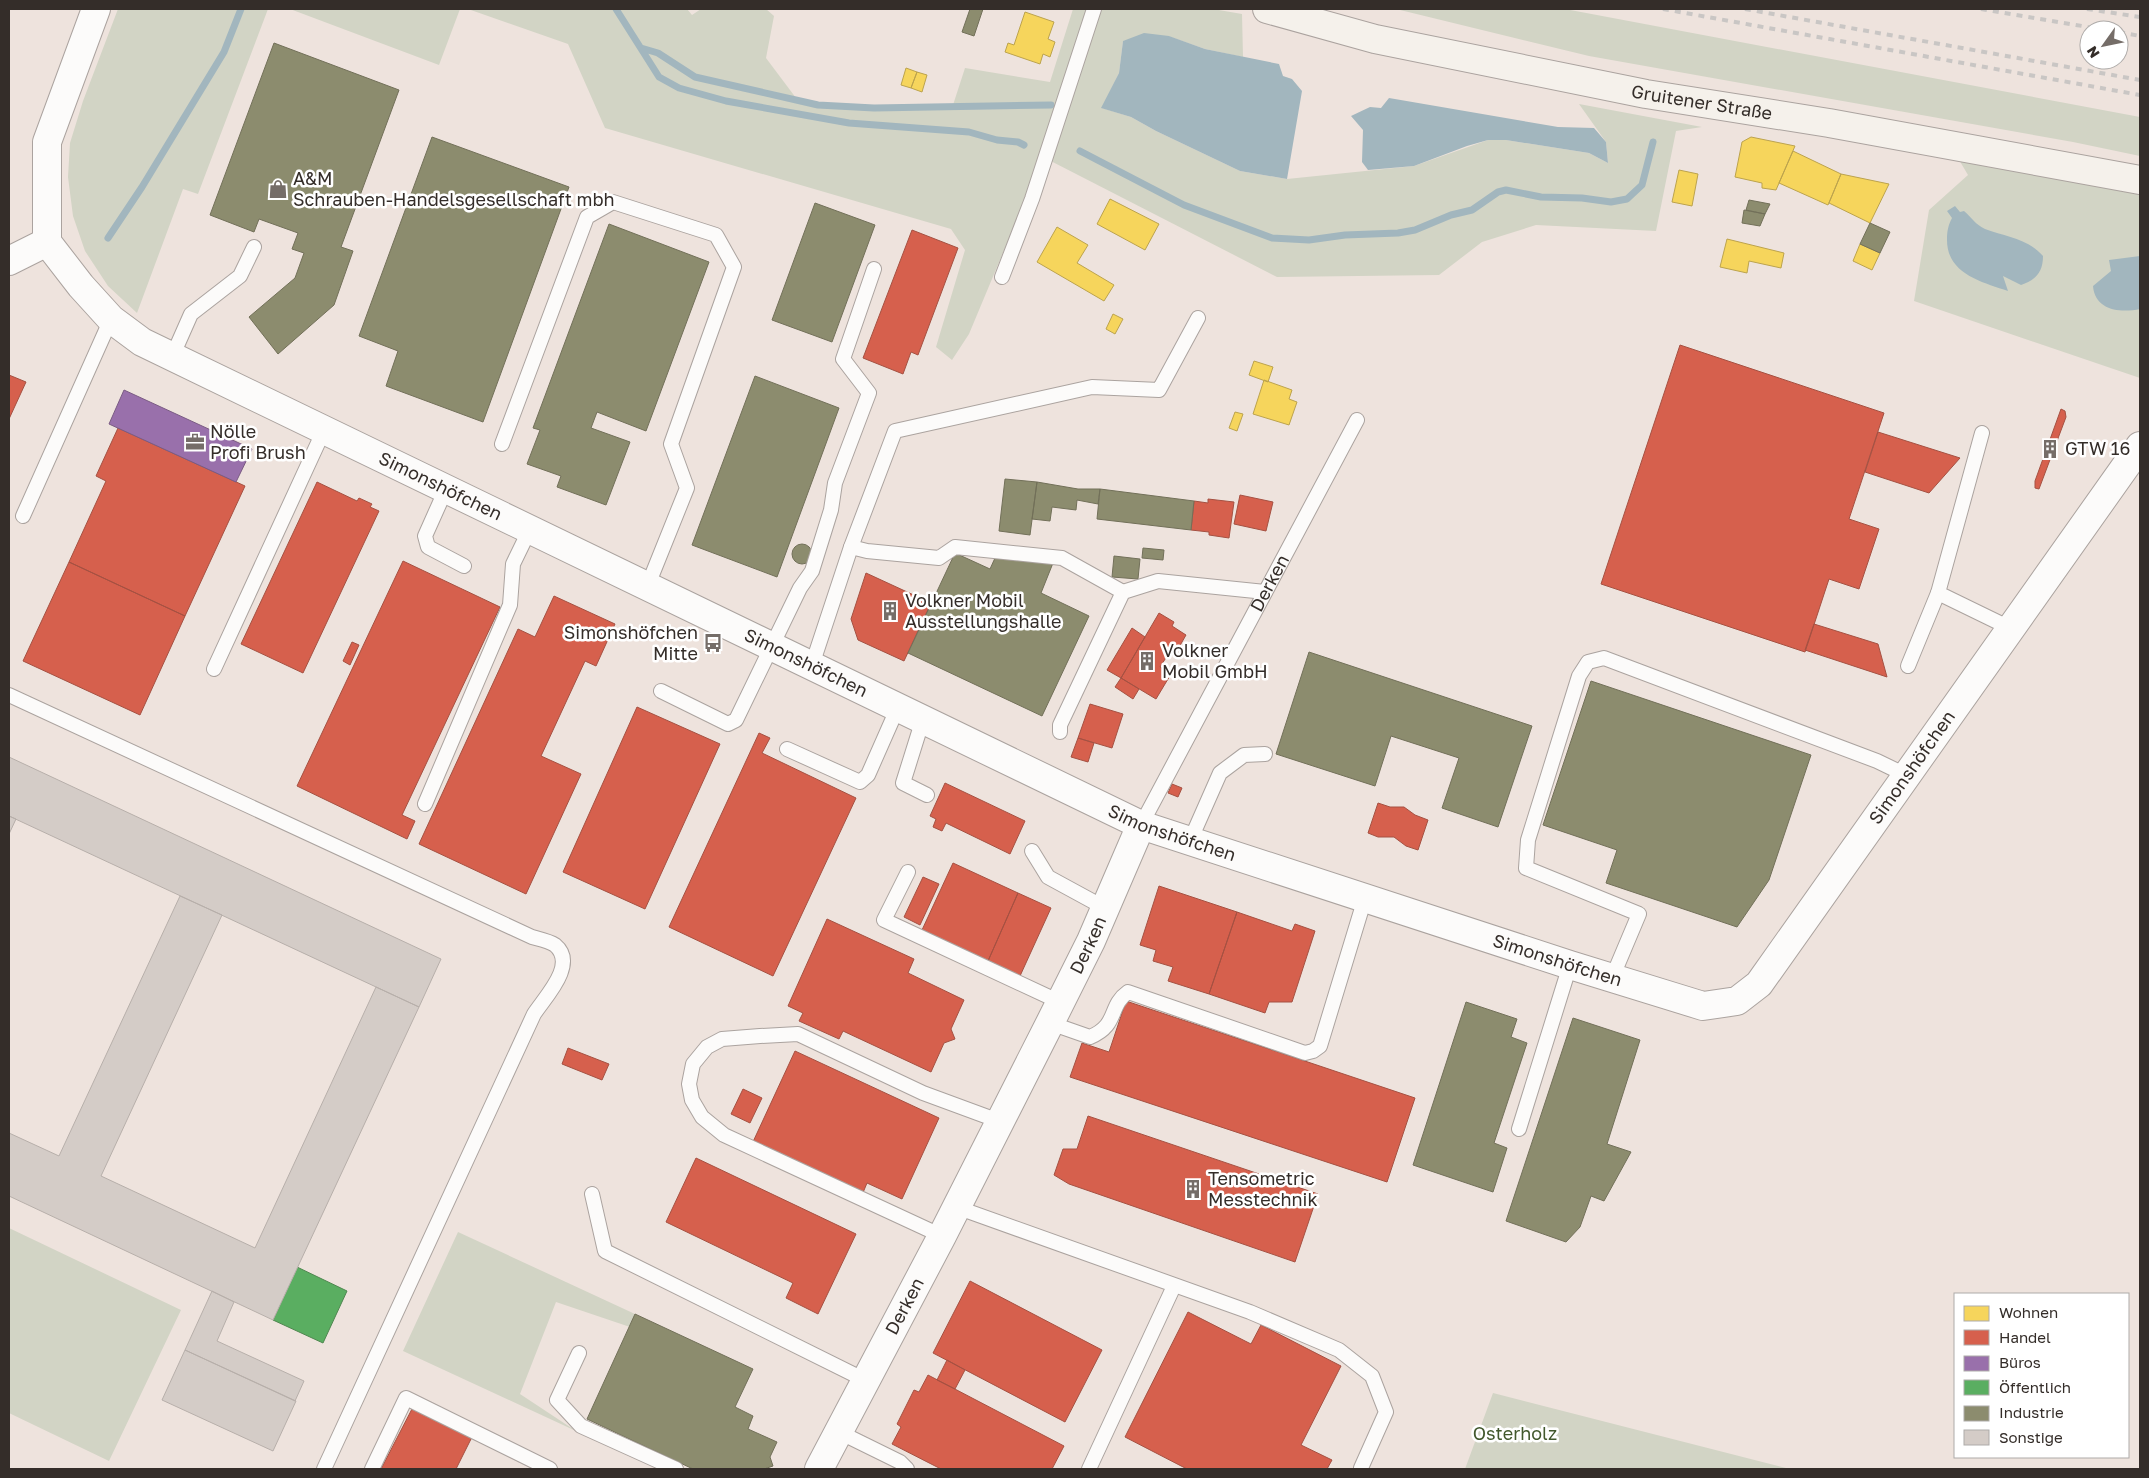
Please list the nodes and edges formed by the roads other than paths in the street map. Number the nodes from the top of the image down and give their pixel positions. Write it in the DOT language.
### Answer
graph roads {
  1 [pos="96,9"];
  2 [pos="1094,9"];
  3 [pos="1266,9"];
  4 [pos="2140,180"];
  5 [pos="47,242"];
  6 [pos="254,247"];
  7 [pos="9,261"];
  8 [pos="874,269"];
  9 [pos="1002,277"];
  10 [pos="1198,318"];
  11 [pos="112,319"];
  12 [pos="172,357"];
  13 [pos="1357,420"];
  14 [pos="324,430"];
  15 [pos="1982,433"];
  16 [pos="502,444"];
  17 [pos="2140,446"];
  18 [pos="446,489"];
  19 [pos="23,516"];
  20 [pos="530,529"];
  21 [pos="851,547"];
  22 [pos="464,566"];
  23 [pos="648,585"];
  24 [pos="1123,592"];
  25 [pos="1265,592"];
  26 [pos="1938,593"];
  27 [pos="2012,629"];
  28 [pos="770,645"];
  29 [pos="812,665"];
  30 [pos="1908,666"];
  31 [pos="214,669"];
  32 [pos="661,691"];
  33 [pos="9,695"];
  34 [pos="898,707"];
  35 [pos="923,719"];
  36 [pos="1060,732"];
  37 [pos="787,749"];
  38 [pos="1265,754"];
  39 [pos="1908,776"];
  40 [pos="927,795"];
  41 [pos="425,804"];
  42 [pos="1141,825"];
  43 [pos="1190,841"];
  44 [pos="1032,851"];
  45 [pos="908,872"];
  46 [pos="1365,898"];
  47 [pos="1105,908"];
  48 [pos="1570,965"];
  49 [pos="1612,978"];
  50 [pos="1055,1013"];
  51 [pos="999,1121"];
  52 [pos="1519,1129"];
  53 [pos="592,1194"];
  54 [pos="956,1208"];
  55 [pos="942,1236"];
  56 [pos="1174,1286"];
  57 [pos="579,1354"];
  58 [pos="866,1380"];
  59 [pos="839,1432"];
  60 [pos="1362,1468"];
  61 [pos="324,1469"];
  62 [pos="372,1469"];
  63 [pos="547,1469"];
  64 [pos="676,1469"];
  65 [pos="819,1469"];
  66 [pos="907,1469"];
  67 [pos="1089,1469"];
  1 -- 5 [label="street"];
  2 -- 9 [label="lane"];
  3 -- 4 [label="street, Gruitener Straße"];
  5 -- 7 [label="street"];
  5 -- 11 [label="street, Simonshöfchen"];
  6 -- 12 [label="lane"];
  8 -- 28 [label="lane"];
  10 -- 21 [label="lane"];
  11 -- 12 [label="street, Simonshöfchen"];
  11 -- 19 [label="lane"];
  12 -- 14 [label="street, Simonshöfchen"];
  13 -- 25 [label="lane, Derken"];
  14 -- 18 [label="street, Simonshöfchen"];
  14 -- 31 [label="lane"];
  15 -- 26 [label="lane"];
  16 -- 23 [label="lane"];
  17 -- 27 [label="street, Simonshöfchen"];
  18 -- 20 [label="street, Simonshöfchen"];
  18 -- 22 [label="lane"];
  20 -- 23 [label="street, Simonshöfchen"];
  20 -- 41 [label="lane"];
  21 -- 24 [label="lane"];
  21 -- 29 [label="lane"];
  23 -- 28 [label="street, Simonshöfchen"];
  24 -- 25 [label="lane"];
  24 -- 36 [label="lane"];
  25 -- 42 [label="lane, Derken"];
  26 -- 27 [label="lane"];
  26 -- 30 [label="lane"];
  27 -- 39 [label="street, Simonshöfchen"];
  28 -- 29 [label="street, Simonshöfchen"];
  28 -- 32 [label="lane"];
  29 -- 34 [label="street, Simonshöfchen"];
  33 -- 61 [label="lane"];
  34 -- 35 [label="street, Simonshöfchen"];
  34 -- 37 [label="lane"];
  35 -- 40 [label="lane"];
  35 -- 42 [label="street, Simonshöfchen"];
  38 -- 43 [label="lane"];
  39 -- 49 [label="street, Simonshöfchen"];
  39 -- 49 [label="lane"];
  42 -- 43 [label="street, Simonshöfchen"];
  42 -- 47 [label="street, Derken"];
  43 -- 46 [label="street, Simonshöfchen"];
  44 -- 47 [label="lane"];
  45 -- 50 [label="lane"];
  46 -- 48 [label="street, Simonshöfchen"];
  46 -- 50 [label="lane"];
  47 -- 50 [label="street, Derken"];
  48 -- 49 [label="street, Simonshöfchen"];
  48 -- 52 [label="lane"];
  50 -- 51 [label="street, Derken"];
  51 -- 54 [label="street, Derken"];
  51 -- 55 [label="lane"];
  53 -- 58 [label="lane"];
  54 -- 55 [label="street, Derken"];
  54 -- 56 [label="lane"];
  55 -- 58 [label="street, Derken"];
  56 -- 60 [label="lane"];
  56 -- 67 [label="lane"];
  57 -- 64 [label="lane"];
  58 -- 59 [label="street, Derken"];
  59 -- 65 [label="street, Derken"];
  59 -- 66 [label="lane"];
  62 -- 63 [label="lane"];
}
